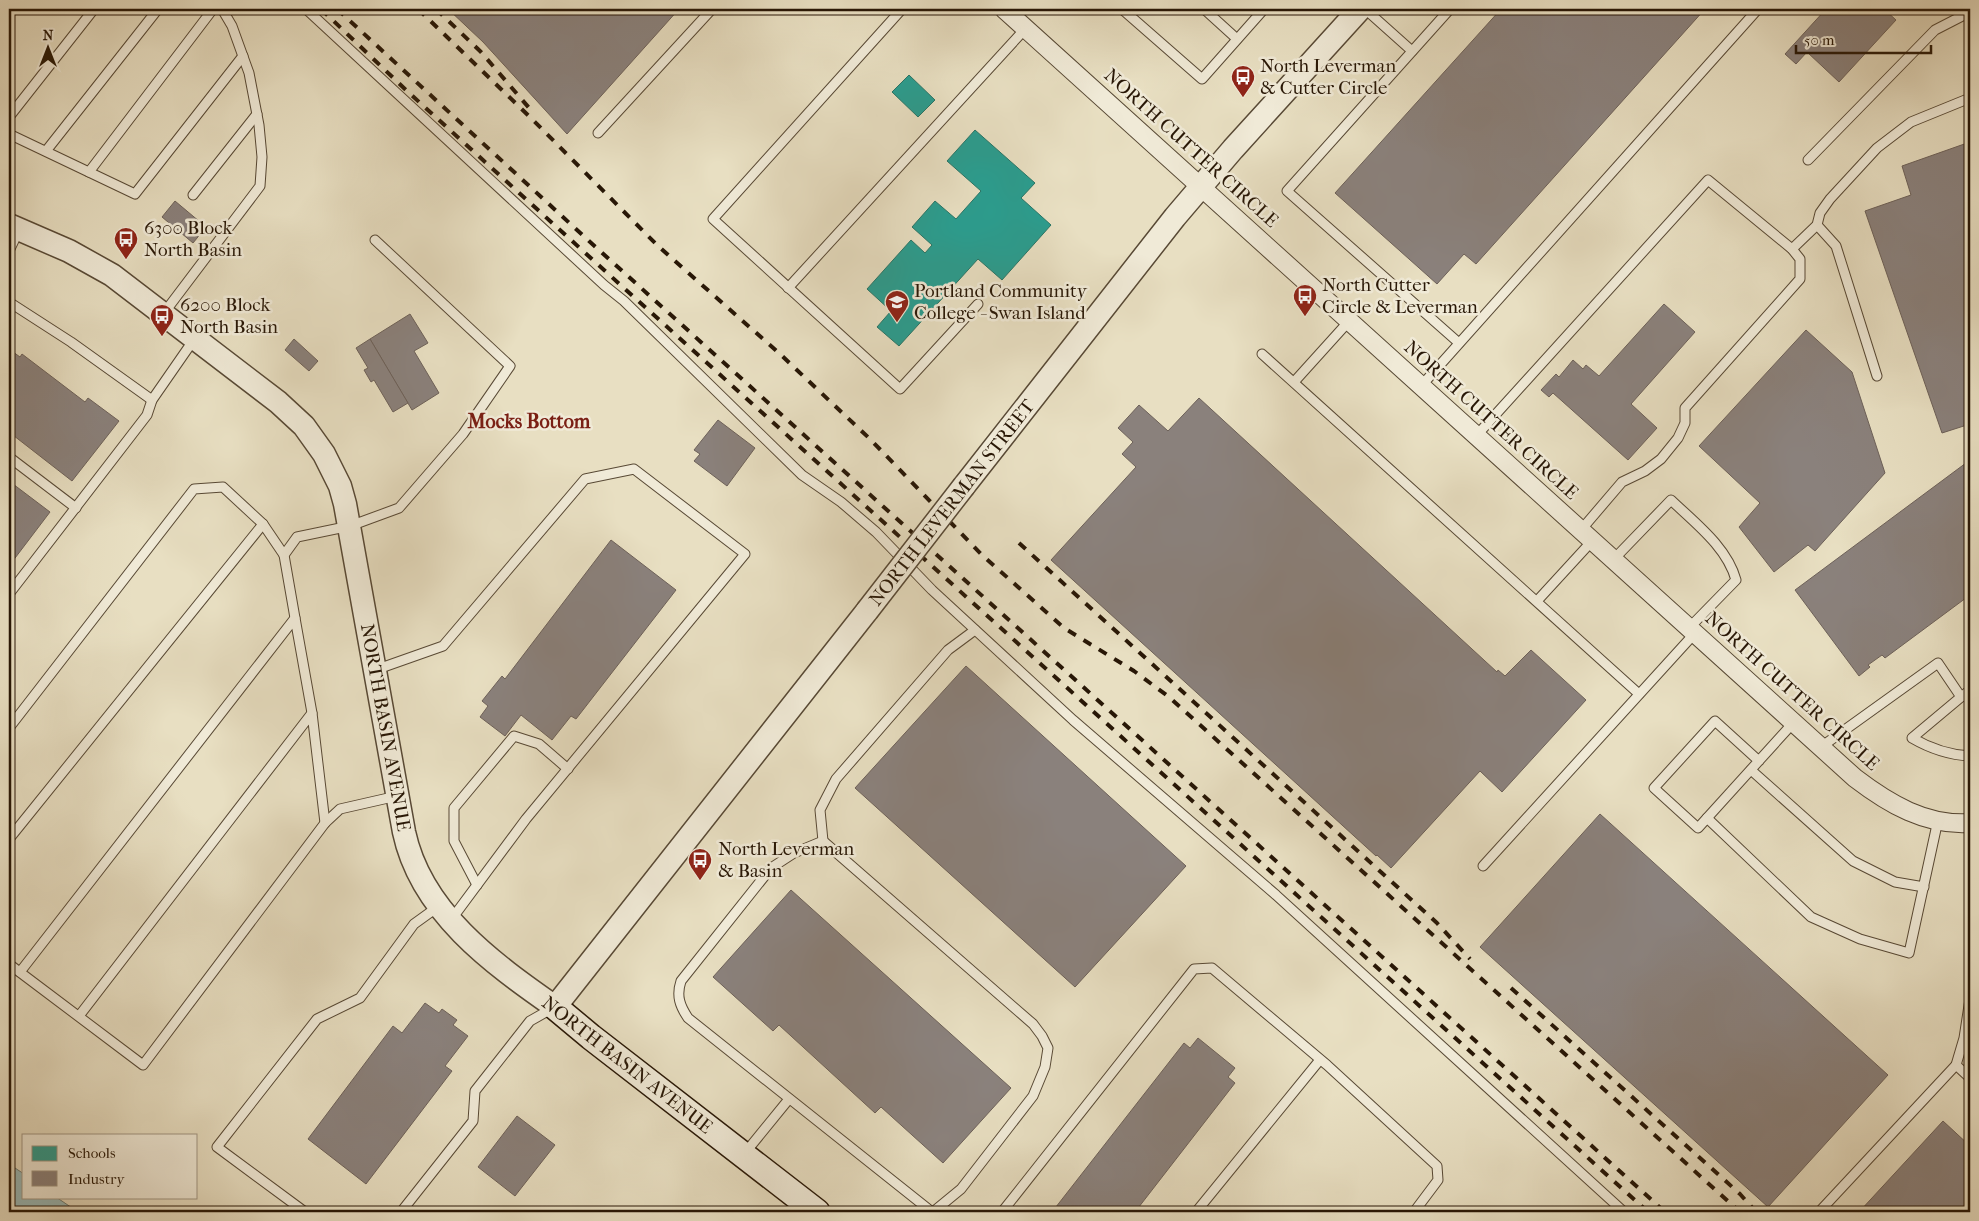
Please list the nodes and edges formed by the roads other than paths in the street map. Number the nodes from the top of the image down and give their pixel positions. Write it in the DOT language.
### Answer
graph roads {
  1 [pos="13,9"];
  2 [pos="94,9"];
  3 [pos="158,9"];
  4 [pos="213,9"];
  5 [pos="222,9"];
  6 [pos="306,9"];
  7 [pos="712,9"];
  8 [pos="902,9"];
  9 [pos="1004,9"];
  10 [pos="1122,9"];
  11 [pos="1204,9"];
  12 [pos="1264,9"];
  13 [pos="1360,9"];
  14 [pos="1366,9"];
  15 [pos="1450,9"];
  16 [pos="1758,9"];
  17 [pos="1970,12"];
  18 [pos="9,14"];
  19 [pos="1026,28"];
  20 [pos="1237,38"];
  21 [pos="1412,51"];
  22 [pos="243,56"];
  23 [pos="1970,98"];
  24 [pos="257,114"];
  25 [pos="9,116"];
  26 [pos="598,132"];
  27 [pos="9,134"];
  28 [pos="46,152"];
  29 [pos="1808,160"];
  30 [pos="89,172"];
  31 [pos="1201,185"];
  32 [pos="192,195"];
  33 [pos="1817,225"];
  34 [pos="14,228"];
  35 [pos="375,240"];
  36 [pos="1792,249"];
  37 [pos="9,251"];
  38 [pos="788,288"];
  39 [pos="9,302"];
  40 [pos="978,304"];
  41 [pos="164,314"];
  42 [pos="1350,320"];
  43 [pos="195,338"];
  44 [pos="1459,343"];
  45 [pos="1262,354"];
  46 [pos="1877,376"];
  47 [pos="1294,382"];
  48 [pos="1422,385"];
  49 [pos="152,400"];
  50 [pos="1477,436"];
  51 [pos="9,457"];
  52 [pos="76,508"];
  53 [pos="263,524"];
  54 [pos="350,526"];
  55 [pos="1587,535"];
  56 [pos="284,555"];
  57 [pos="1614,559"];
  58 [pos="9,594"];
  59 [pos="1537,601"];
  60 [pos="295,618"];
  61 [pos="975,630"];
  62 [pos="1692,630"];
  63 [pos="375,670"];
  64 [pos="1970,690"];
  65 [pos="1639,694"];
  66 [pos="1961,697"];
  67 [pos="312,713"];
  68 [pos="1794,722"];
  69 [pos="9,728"];
  70 [pos="1821,747"];
  71 [pos="1970,756"];
  72 [pos="1759,761"];
  73 [pos="568,768"];
  74 [pos="1751,770"];
  75 [pos="398,796"];
  76 [pos="1707,818"];
  77 [pos="1938,820"];
  78 [pos="325,823"];
  79 [pos="1970,823"];
  80 [pos="9,839"];
  81 [pos="823,840"];
  82 [pos="1484,866"];
  83 [pos="477,885"];
  84 [pos="1924,887"];
  85 [pos="445,914"];
  86 [pos="9,964"];
  87 [pos="20,972"];
  88 [pos="1970,999"];
  89 [pos="555,1007"];
  90 [pos="79,1016"];
  91 [pos="1319,1061"];
  92 [pos="1956,1065"];
  93 [pos="1970,1078"];
  94 [pos="789,1099"];
  95 [pos="743,1155"];
  96 [pos="305,1212"];
  97 [pos="401,1212"];
  98 [pos="817,1212"];
  99 [pos="933,1212"];
  100 [pos="1002,1212"];
  101 [pos="1196,1212"];
  102 [pos="1414,1212"];
  103 [pos="1624,1212"];
  104 [pos="1819,1212"];
  1 -- 18 [label="lane"];
  2 -- 25 [label="lane"];
  3 -- 28 [label="lane"];
  4 -- 30 [label="lane"];
  5 -- 22 [label="lane"];
  6 -- 61 [label="lane"];
  7 -- 26 [label="lane"];
  8 -- 38 [label="lane"];
  9 -- 19 [label="street, NORTH CUTTER CIRCLE"];
  10 -- 20 [label="lane"];
  11 -- 20 [label="lane"];
  12 -- 20 [label="lane"];
  13 -- 31 [label="street, NORTH LEVERMAN STREET"];
  14 -- 21 [label="lane"];
  15 -- 21 [label="lane"];
  16 -- 44 [label="lane"];
  17 -- 29 [label="lane"];
  19 -- 31 [label="street, NORTH CUTTER CIRCLE"];
  19 -- 38 [label="lane"];
  21 -- 44 [label="lane"];
  22 -- 24 [label="lane"];
  22 -- 30 [label="lane"];
  23 -- 33 [label="lane"];
  24 -- 32 [label="lane"];
  24 -- 41 [label="lane"];
  27 -- 28 [label="lane"];
  28 -- 30 [label="lane"];
  31 -- 42 [label="street, NORTH CUTTER CIRCLE"];
  31 -- 89 [label="street, NORTH LEVERMAN STREET, bridge"];
  33 -- 36 [label="lane"];
  33 -- 46 [label="lane"];
  34 -- 37 [label="lane"];
  34 -- 41 [label="street, NORTH BASIN AVENUE"];
  35 -- 54 [label="lane"];
  36 -- 50 [label="lane"];
  36 -- 55 [label="lane"];
  38 -- 40 [label="lane"];
  39 -- 49 [label="lane"];
  41 -- 43 [label="street, NORTH BASIN AVENUE"];
  42 -- 47 [label="lane"];
  42 -- 48 [label="street, NORTH CUTTER CIRCLE"];
  43 -- 49 [label="lane"];
  43 -- 54 [label="street, NORTH BASIN AVENUE"];
  44 -- 48 [label="lane"];
  45 -- 47 [label="lane"];
  47 -- 59 [label="lane"];
  48 -- 50 [label="street, NORTH CUTTER CIRCLE"];
  49 -- 52 [label="lane"];
  50 -- 55 [label="street, NORTH CUTTER CIRCLE"];
  51 -- 52 [label="lane"];
  52 -- 58 [label="lane"];
  53 -- 56 [label="lane"];
  53 -- 69 [label="lane"];
  53 -- 80 [label="lane"];
  54 -- 56 [label="lane"];
  54 -- 63 [label="street, NORTH BASIN AVENUE"];
  55 -- 57 [label="street, NORTH CUTTER CIRCLE"];
  55 -- 59 [label="lane"];
  56 -- 60 [label="lane"];
  57 -- 62 [label="street, NORTH CUTTER CIRCLE"];
  57 -- 62 [label="lane"];
  59 -- 65 [label="lane"];
  60 -- 67 [label="lane"];
  60 -- 87 [label="lane"];
  61 -- 81 [label="lane"];
  61 -- 103 [label="lane"];
  62 -- 65 [label="lane"];
  62 -- 68 [label="street, NORTH CUTTER CIRCLE"];
  63 -- 73 [label="lane"];
  63 -- 75 [label="street, NORTH BASIN AVENUE"];
  64 -- 66 [label="lane"];
  65 -- 82 [label="lane"];
  66 -- 70 [label="lane"];
  66 -- 71 [label="lane"];
  67 -- 78 [label="lane"];
  67 -- 90 [label="lane"];
  68 -- 70 [label="street, NORTH CUTTER CIRCLE"];
  68 -- 72 [label="lane"];
  70 -- 77 [label="street, NORTH CUTTER CIRCLE"];
  72 -- 74 [label="lane"];
  72 -- 76 [label="lane"];
  73 -- 83 [label="lane"];
  73 -- 83 [label="lane"];
  74 -- 76 [label="lane"];
  74 -- 84 [label="lane"];
  75 -- 78 [label="lane"];
  75 -- 85 [label="street, NORTH BASIN AVENUE"];
  76 -- 84 [label="lane"];
  77 -- 79 [label="street, NORTH CUTTER CIRCLE"];
  77 -- 84 [label="lane"];
  78 -- 90 [label="lane"];
  81 -- 94 [label="lane"];
  81 -- 99 [label="lane"];
  83 -- 85 [label="lane"];
  85 -- 89 [label="street, NORTH BASIN AVENUE"];
  85 -- 96 [label="lane"];
  86 -- 87 [label="lane"];
  87 -- 90 [label="lane"];
  88 -- 92 [label="lane"];
  89 -- 95 [label="main road, NORTH BASIN AVENUE"];
  89 -- 97 [label="lane"];
  91 -- 100 [label="lane"];
  91 -- 101 [label="lane"];
  91 -- 102 [label="lane"];
  92 -- 93 [label="lane"];
  92 -- 104 [label="lane"];
  94 -- 95 [label="lane"];
  94 -- 99 [label="lane"];
  95 -- 98 [label="main road, NORTH BASIN AVENUE"];
}
